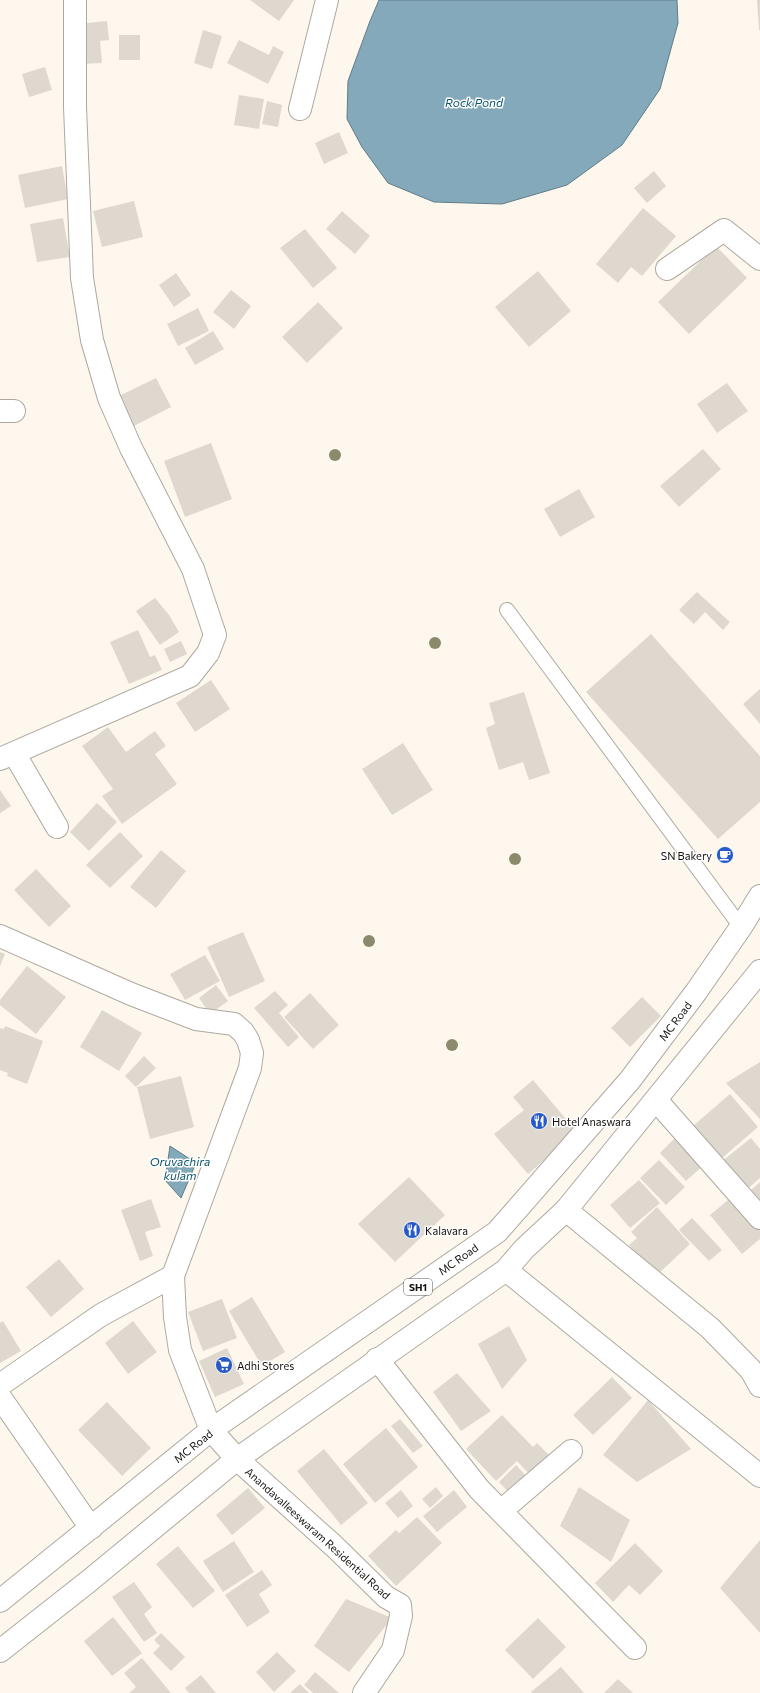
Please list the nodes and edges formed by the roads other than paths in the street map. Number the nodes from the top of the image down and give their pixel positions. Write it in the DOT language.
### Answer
graph roads {
  1 [pos="75,0"];
  2 [pos="327,0"];
  3 [pos="300,109"];
  4 [pos="760,259"];
  5 [pos="668,269"];
  6 [pos="507,610"];
  7 [pos="7,756"];
  8 [pos="57,828"];
  9 [pos="760,896"];
  10 [pos="741,927"];
  11 [pos="0,936"];
  12 [pos="760,971"];
  13 [pos="630,1080"];
  14 [pos="656,1100"];
  15 [pos="566,1210"];
  16 [pos="760,1218"];
  17 [pos="506,1270"];
  18 [pos="173,1276"];
  19 [pos="377,1359"];
  20 [pos="0,1385"];
  21 [pos="760,1386"];
  22 [pos="0,1397"];
  23 [pos="211,1430"];
  24 [pos="571,1451"];
  25 [pos="237,1459"];
  26 [pos="760,1476"];
  27 [pos="501,1511"];
  28 [pos="91,1528"];
  29 [pos="0,1601"];
  30 [pos="635,1648"];
  31 [pos="0,1651"];
  32 [pos="364,1693"];
  1 -- 7 [label="street"];
  2 -- 3 [label="street"];
  4 -- 5 [label="street"];
  6 -- 10 [label="lane"];
  7 -- 8 [label="street"];
  9 -- 10 [label="street, MC Road / SH1"];
  10 -- 13 [label="street, MC Road / SH1"];
  11 -- 18 [label="street"];
  12 -- 14 [label="street"];
  13 -- 14 [label="street"];
  13 -- 23 [label="street, MC Road / SH1"];
  14 -- 15 [label="street"];
  14 -- 16 [label="street"];
  15 -- 17 [label="street"];
  15 -- 21 [label="street"];
  17 -- 19 [label="street"];
  17 -- 26 [label="street"];
  18 -- 20 [label="street"];
  18 -- 23 [label="street"];
  19 -- 25 [label="street"];
  19 -- 27 [label="street"];
  22 -- 28 [label="street"];
  23 -- 25 [label="street"];
  23 -- 28 [label="street, MC Road / SH1"];
  24 -- 27 [label="street"];
  25 -- 31 [label="street"];
  25 -- 32 [label="street, Anandavalleeswaram Residential Road"];
  27 -- 30 [label="street"];
  28 -- 29 [label="street, MC Road / SH1"];
}
